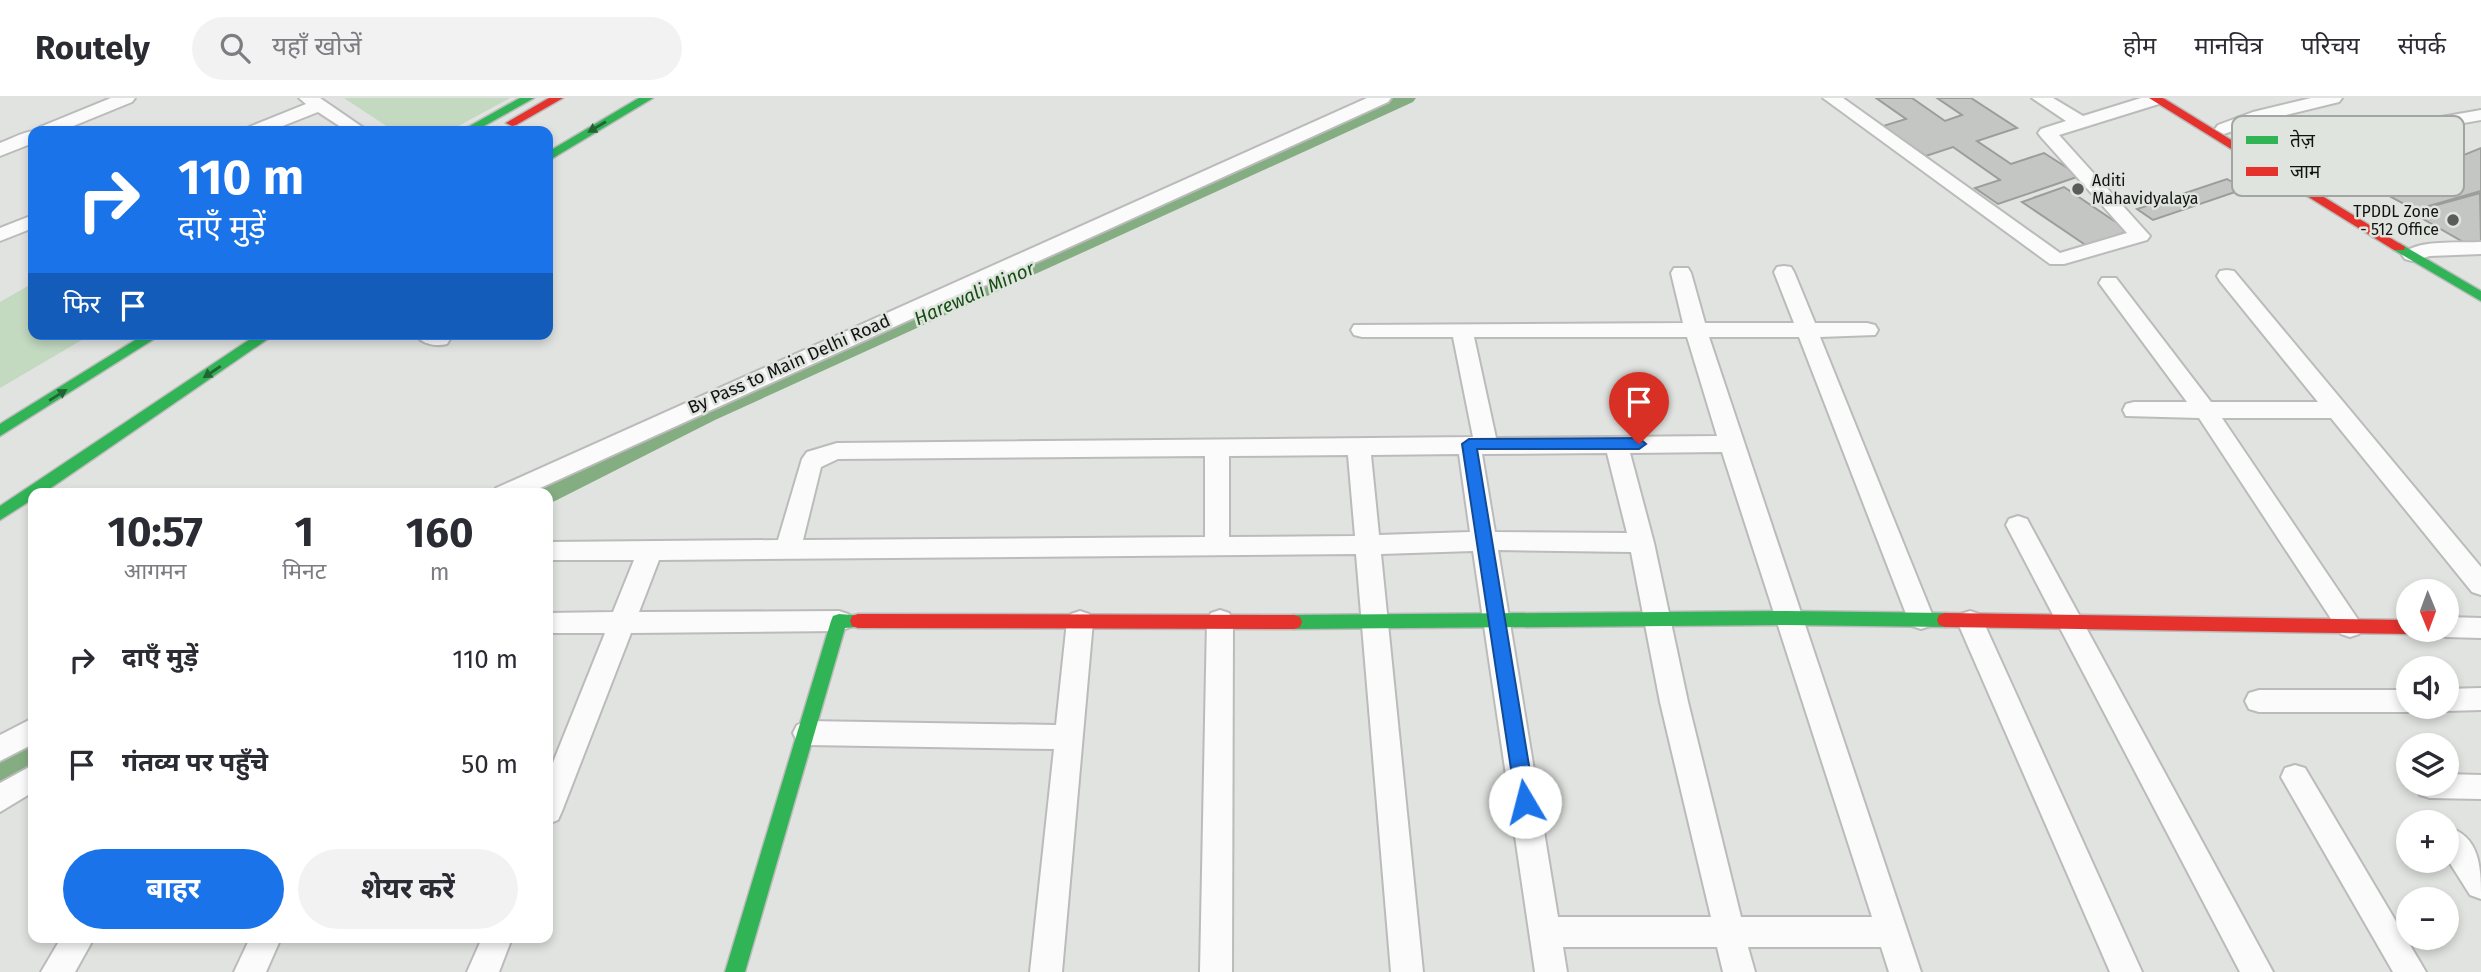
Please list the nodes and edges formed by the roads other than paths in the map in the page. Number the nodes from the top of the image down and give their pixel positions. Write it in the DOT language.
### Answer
graph roads {
  1 [pos="127,98"];
  2 [pos="528,98"];
  3 [pos="557,98"];
  4 [pos="616,98"];
  5 [pos="647,98"];
  6 [pos="1382,98"];
  7 [pos="1832,98"];
  8 [pos="2041,98"];
  9 [pos="2155,98"];
  10 [pos="2175,98"];
  11 [pos="2333,98"];
  12 [pos="313,102"];
  13 [pos="2259,116"];
  14 [pos="582,118"];
  15 [pos="2080,122"];
  16 [pos="58,126"];
  17 [pos="265,126"];
  18 [pos="351,126"];
  19 [pos="476,126"];
  20 [pos="507,126"];
  21 [pos="2232,126"];
  22 [pos="2224,129"];
  23 [pos="2232,134"];
  24 [pos="28,138"];
  25 [pos="2232,143"];
  26 [pos="0,150"];
  27 [pos="553,154"];
  28 [pos="2323,196"];
  29 [pos="2330,196"];
  30 [pos="28,223"];
  31 [pos="0,235"];
  32 [pos="2481,248"];
  33 [pos="2420,253"];
  34 [pos="1784,272"];
  35 [pos="1681,273"];
  36 [pos="2227,276"];
  37 [pos="2481,282"];
  38 [pos="2109,283"];
  39 [pos="2481,297"];
  40 [pos="1362,330"];
  41 [pos="1867,330"];
  42 [pos="1461,331"];
  43 [pos="1696,331"];
  44 [pos="1806,331"];
  45 [pos="145,340"];
  46 [pos="259,340"];
  47 [pos="2134,410"];
  48 [pos="2204,410"];
  49 [pos="2337,410"];
  50 [pos="0,431"];
  51 [pos="1616,443"];
  52 [pos="1478,444"];
  53 [pos="1731,444"];
  54 [pos="1217,446"];
  55 [pos="1359,446"];
  56 [pos="39,488"];
  57 [pos="516,488"];
  58 [pos="28,495"];
  59 [pos="0,514"];
  60 [pos="2018,525"];
  61 [pos="1485,541"];
  62 [pos="1642,543"];
  63 [pos="1368,545"];
  64 [pos="1217,546"];
  65 [pos="788,549"];
  66 [pos="650,550"];
  67 [pos="553,551"];
  68 [pos="2481,585"];
  69 [pos="1787,618"];
  70 [pos="1657,619"];
  71 [pos="1921,619"];
  72 [pos="1220,620"];
  73 [pos="1498,620"];
  74 [pos="839,621"];
  75 [pos="1080,621"];
  76 [pos="1375,621"];
  77 [pos="1970,621"];
  78 [pos="553,622"];
  79 [pos="622,622"];
  80 [pos="2068,623"];
  81 [pos="2350,627"];
  82 [pos="2396,627"];
  83 [pos="2459,628"];
  84 [pos="2481,628"];
  85 [pos="2481,699"];
  86 [pos="2459,700"];
  87 [pos="2259,701"];
  88 [pos="2396,701"];
  89 [pos="28,733"];
  90 [pos="807,733"];
  91 [pos="1069,737"];
  92 [pos="0,749"];
  93 [pos="2295,778"];
  94 [pos="28,779"];
  95 [pos="2459,787"];
  96 [pos="2481,787"];
  97 [pos="553,798"];
  98 [pos="0,799"];
  99 [pos="2459,851"];
  100 [pos="2481,885"];
  101 [pos="1545,932"];
  102 [pos="1891,932"];
  103 [pos="1730,933"];
  104 [pos="76,943"];
  105 [pos="264,943"];
  106 [pos="495,943"];
  107 [pos="57,972"];
  108 [pos="250,972"];
  109 [pos="483,972"];
  110 [pos="736,972"];
  111 [pos="1046,972"];
  112 [pos="1216,972"];
  113 [pos="1408,972"];
  114 [pos="1551,972"];
  115 [pos="1739,972"];
  116 [pos="1905,972"];
  117 [pos="2126,972"];
  118 [pos="2257,972"];
  119 [pos="2410,972"];
  1 -- 16 [label="street"];
  2 -- 19 [label="street"];
  3 -- 20 [label="street"];
  4 -- 14 [label="street"];
  5 -- 27 [label="street, one-way"];
  6 -- 57 [label="street, By Pass to Main Delhi Road"];
  7 -- 15 [label="street"];
  8 -- 15 [label="street"];
  9 -- 15 [label="street"];
  9 -- 25 [label="street"];
  10 -- 22 [label="street"];
  11 -- 13 [label="street"];
  12 -- 17 [label="street"];
  12 -- 18 [label="street"];
  21 -- 22 [label="street"];
  22 -- 23 [label="street"];
  24 -- 26 [label="street"];
  28 -- 33 [label="street"];
  29 -- 33 [label="street"];
  30 -- 31 [label="street"];
  32 -- 33 [label="street"];
  33 -- 37 [label="street"];
  33 -- 39 [label="street"];
  34 -- 44 [label="street"];
  35 -- 43 [label="street"];
  36 -- 49 [label="street"];
  38 -- 48 [label="street"];
  40 -- 42 [label="street"];
  41 -- 44 [label="street"];
  42 -- 43 [label="street"];
  42 -- 52 [label="street"];
  43 -- 44 [label="street"];
  43 -- 53 [label="street"];
  44 -- 71 [label="street"];
  50 -- 45 [label="street, one-way"];
  46 -- 56 [label="street, one-way"];
  47 -- 48 [label="street"];
  48 -- 49 [label="street"];
  48 -- 81 [label="street"];
  49 -- 68 [label="street"];
  51 -- 52 [label="street"];
  51 -- 53 [label="street"];
  51 -- 62 [label="street"];
  52 -- 55 [label="street"];
  52 -- 61 [label="street"];
  53 -- 69 [label="street"];
  54 -- 55 [label="street"];
  54 -- 64 [label="street"];
  54 -- 65 [label="street"];
  55 -- 63 [label="street"];
  58 -- 59 [label="street, one-way"];
  60 -- 80 [label="street"];
  61 -- 62 [label="street"];
  61 -- 63 [label="street"];
  61 -- 73 [label="street"];
  62 -- 70 [label="street"];
  63 -- 64 [label="street"];
  63 -- 76 [label="street"];
  64 -- 65 [label="street"];
  65 -- 66 [label="street"];
  66 -- 67 [label="street"];
  66 -- 79 [label="street"];
  69 -- 70 [label="street"];
  69 -- 71 [label="street"];
  69 -- 102 [label="street"];
  70 -- 73 [label="street"];
  70 -- 103 [label="street"];
  71 -- 77 [label="street"];
  72 -- 75 [label="street"];
  72 -- 76 [label="street"];
  72 -- 112 [label="street"];
  73 -- 76 [label="street"];
  73 -- 101 [label="street"];
  74 -- 75 [label="street"];
  74 -- 79 [label="street"];
  74 -- 90 [label="street"];
  75 -- 91 [label="street"];
  76 -- 113 [label="street"];
  77 -- 80 [label="street"];
  77 -- 117 [label="street"];
  78 -- 79 [label="street"];
  79 -- 97 [label="street"];
  80 -- 81 [label="street"];
  80 -- 118 [label="street"];
  81 -- 82 [label="street"];
  83 -- 84 [label="street"];
  85 -- 86 [label="street"];
  87 -- 88 [label="street"];
  89 -- 92 [label="street"];
  90 -- 91 [label="street"];
  90 -- 110 [label="street"];
  91 -- 111 [label="street"];
  93 -- 119 [label="street"];
  94 -- 98 [label="street"];
  95 -- 96 [label="street"];
  99 -- 100 [label="street"];
  101 -- 103 [label="street"];
  101 -- 114 [label="street"];
  102 -- 103 [label="street"];
  102 -- 116 [label="street"];
  103 -- 115 [label="street"];
  104 -- 107 [label="street"];
  105 -- 108 [label="street"];
  106 -- 109 [label="street"];
}
